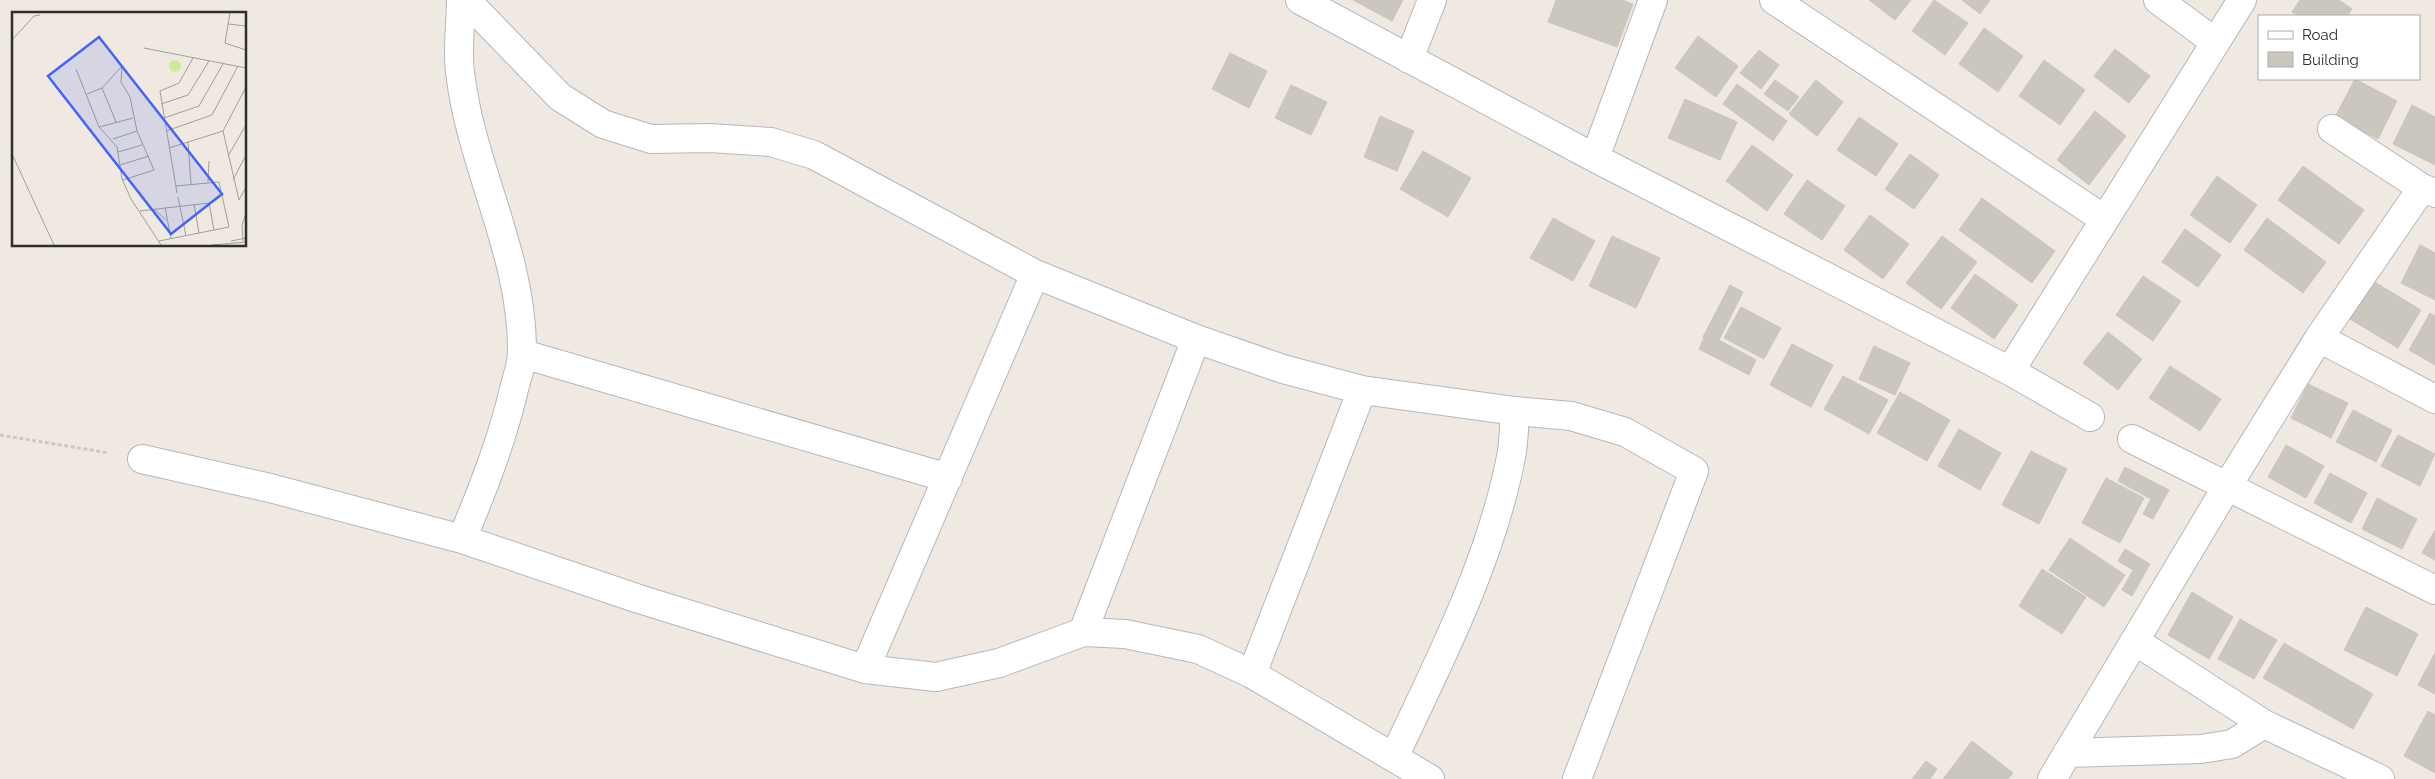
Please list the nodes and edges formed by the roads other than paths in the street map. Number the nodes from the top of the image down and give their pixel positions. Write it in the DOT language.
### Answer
graph roads {
  1 [pos="461,0"];
  2 [pos="466,0"];
  3 [pos="1300,0"];
  4 [pos="1432,0"];
  5 [pos="1653,0"];
  6 [pos="1774,0"];
  7 [pos="2158,0"];
  8 [pos="2242,0"];
  9 [pos="2215,42"];
  10 [pos="1409,59"];
  11 [pos="2332,129"];
  12 [pos="1595,158"];
  13 [pos="2428,191"];
  14 [pos="2104,220"];
  15 [pos="1035,274"];
  16 [pos="2320,338"];
  17 [pos="1196,339"];
  18 [pos="522,354"];
  19 [pos="2010,371"];
  20 [pos="1362,390"];
  21 [pos="2435,400"];
  22 [pos="1515,411"];
  23 [pos="2090,416"];
  24 [pos="2132,439"];
  25 [pos="142,459"];
  26 [pos="948,478"];
  27 [pos="2228,485"];
  28 [pos="462,539"];
  29 [pos="2435,590"];
  30 [pos="1083,632"];
  31 [pos="2135,641"];
  32 [pos="865,669"];
  33 [pos="1252,674"];
  34 [pos="2264,724"];
  35 [pos="2067,753"];
  36 [pos="1394,757"];
  37 [pos="1430,779"];
  38 [pos="1577,779"];
  39 [pos="2052,779"];
  40 [pos="2380,779"];
  1 -- 18 [label="street"];
  2 -- 15 [label="street"];
  3 -- 10 [label="street"];
  4 -- 10 [label="street"];
  5 -- 12 [label="street"];
  6 -- 14 [label="street"];
  7 -- 9 [label="street"];
  8 -- 9 [label="street"];
  9 -- 14 [label="street"];
  10 -- 12 [label="street"];
  11 -- 13 [label="street"];
  12 -- 19 [label="street"];
  13 -- 16 [label="street"];
  14 -- 19 [label="street"];
  15 -- 17 [label="street"];
  15 -- 26 [label="street"];
  16 -- 21 [label="street"];
  16 -- 27 [label="street"];
  17 -- 20 [label="street"];
  17 -- 30 [label="street"];
  18 -- 26 [label="street"];
  18 -- 28 [label="street"];
  19 -- 23 [label="street"];
  20 -- 22 [label="street"];
  20 -- 33 [label="street"];
  22 -- 36 [label="street"];
  22 -- 38 [label="street"];
  24 -- 27 [label="street"];
  25 -- 28 [label="street"];
  26 -- 32 [label="street"];
  27 -- 29 [label="street"];
  27 -- 31 [label="street"];
  28 -- 32 [label="street"];
  30 -- 32 [label="street"];
  30 -- 33 [label="street"];
  31 -- 34 [label="street"];
  31 -- 35 [label="street"];
  33 -- 36 [label="street"];
  34 -- 35 [label="street"];
  34 -- 40 [label="street"];
  35 -- 39 [label="street"];
  36 -- 37 [label="street"];
}
